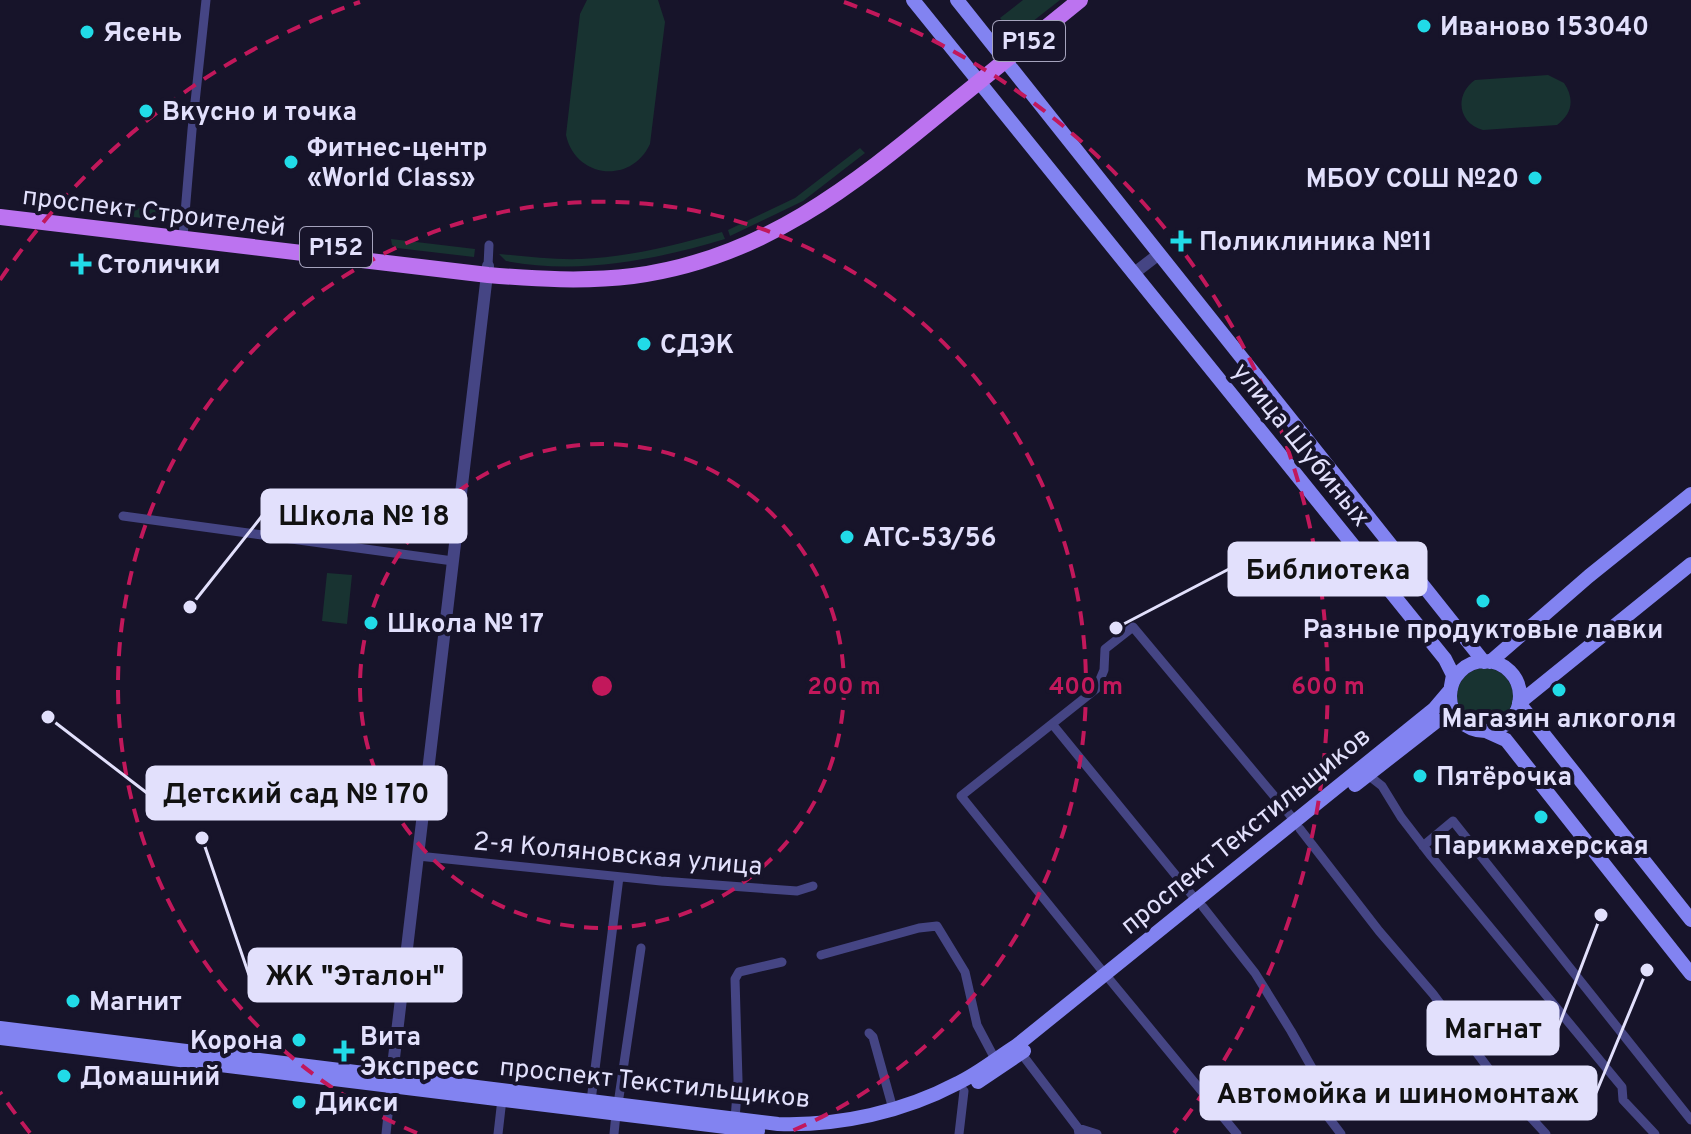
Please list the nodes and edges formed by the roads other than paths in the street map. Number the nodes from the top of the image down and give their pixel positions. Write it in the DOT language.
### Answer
graph roads {
  1 [pos="206,0"];
  2 [pos="913,0"];
  3 [pos="957,0"];
  4 [pos="1067,0"];
  5 [pos="1080,0"];
  6 [pos="1002,58"];
  7 [pos="976,79"];
  8 [pos="0,208"];
  9 [pos="0,217"];
  10 [pos="184,232"];
  11 [pos="489,245"];
  12 [pos="1159,254"];
  13 [pos="488,270"];
  14 [pos="1133,274"];
  15 [pos="1691,494"];
  16 [pos="123,516"];
  17 [pos="453,561"];
  18 [pos="1691,564"];
  19 [pos="1487,662"];
  20 [pos="1451,687"];
  21 [pos="1519,703"];
  22 [pos="1464,724"];
  23 [pos="1053,725"];
  24 [pos="1486,731"];
  25 [pos="1368,775"];
  26 [pos="1298,825"];
  27 [pos="1423,846"];
  28 [pos="418,856"];
  29 [pos="619,877"];
  30 [pos="813,886"];
  31 [pos="1200,904"];
  32 [pos="1691,920"];
  33 [pos="641,948"];
  34 [pos="821,955"];
  35 [pos="782,962"];
  36 [pos="1691,974"];
  37 [pos="1107,977"];
  38 [pos="0,1028"];
  39 [pos="869,1033"];
  40 [pos="0,1038"];
  41 [pos="1019,1049"];
  42 [pos="995,1059"];
  43 [pos="392,1081"];
  44 [pos="962,1087"];
  45 [pos="502,1099"];
  46 [pos="591,1101"];
  47 [pos="617,1109"];
  48 [pos="893,1109"];
  49 [pos="1691,1120"];
  50 [pos="734,1127"];
  51 [pos="1078,1131"];
  52 [pos="386,1134"];
  53 [pos="498,1134"];
  54 [pos="614,1134"];
  55 [pos="796,1134"];
  56 [pos="805,1134"];
  57 [pos="959,1134"];
  58 [pos="1097,1134"];
  59 [pos="1237,1134"];
  60 [pos="1341,1134"];
  61 [pos="1546,1134"];
  62 [pos="1655,1134"];
  1 -- 10 [label="street"];
  2 -- 7 [label="main road, улица Шубиных"];
  3 -- 6 [label="main road, улица Шубиных"];
  4 -- 6 [label="main road, проспект Строителей / Р152"];
  5 -- 6 [label="main road, проспект Строителей / Р152"];
  6 -- 7 [label="main road, проспект Строителей / Р152"];
  6 -- 12 [label="main road, улица Шубиных"];
  7 -- 13 [label="main road, проспект Строителей / Р152"];
  7 -- 14 [label="main road, улица Шубиных"];
  8 -- 10 [label="main road, проспект Строителей / Р152"];
  9 -- 10 [label="main road, проспект Строителей / Р152"];
  10 -- 13 [label="main road, проспект Строителей / Р152"];
  11 -- 13 [label="street"];
  12 -- 14 [label="street"];
  12 -- 19 [label="main road, улица Шубиных"];
  13 -- 17 [label="street"];
  14 -- 20 [label="main road, улица Шубиных"];
  15 -- 19 [label="main road"];
  16 -- 17 [label="street"];
  17 -- 28 [label="street"];
  18 -- 21 [label="main road"];
  19 -- 20 [label="main road"];
  19 -- 21 [label="main road"];
  20 -- 22 [label="main road"];
  20 -- 26 [label="main road, проспект Текстильщиков"];
  21 -- 24 [label="main road"];
  21 -- 32 [label="main road"];
  22 -- 24 [label="main road"];
  22 -- 25 [label="main road, проспект Текстильщиков"];
  23 -- 26 [label="street"];
  23 -- 31 [label="street"];
  23 -- 37 [label="street"];
  24 -- 36 [label="main road"];
  25 -- 26 [label="main road, проспект Текстильщиков"];
  25 -- 27 [label="street"];
  26 -- 31 [label="main road, проспект Текстильщиков"];
  26 -- 61 [label="street"];
  27 -- 49 [label="street"];
  27 -- 62 [label="street"];
  28 -- 29 [label="street, 2-я Коляновская улица"];
  28 -- 43 [label="street"];
  29 -- 30 [label="street, 2-я Коляновская улица"];
  29 -- 46 [label="street"];
  31 -- 37 [label="main road, проспект Текстильщиков"];
  31 -- 60 [label="street"];
  33 -- 47 [label="street"];
  34 -- 42 [label="street"];
  35 -- 50 [label="street"];
  37 -- 41 [label="main road, проспект Текстильщиков"];
  37 -- 59 [label="street"];
  38 -- 43 [label="main road, проспект Текстильщиков"];
  39 -- 48 [label="street"];
  40 -- 43 [label="main road, проспект Текстильщиков"];
  41 -- 42 [label="main road, проспект Текстильщиков"];
  41 -- 44 [label="main road, проспект Текстильщиков"];
  41 -- 51 [label="street"];
  42 -- 44 [label="main road, проспект Текстильщиков"];
  43 -- 45 [label="main road, проспект Текстильщиков"];
  43 -- 46 [label="main road, проспект Текстильщиков"];
  43 -- 52 [label="street"];
  44 -- 48 [label="main road, проспект Текстильщиков"];
  44 -- 56 [label="main road, проспект Текстильщиков"];
  44 -- 57 [label="street"];
  45 -- 47 [label="main road, проспект Текстильщиков"];
  45 -- 53 [label="street"];
  46 -- 47 [label="main road, проспект Текстильщиков"];
  47 -- 50 [label="main road, проспект Текстильщиков"];
  47 -- 54 [label="street"];
  48 -- 50 [label="main road, проспект Текстильщиков"];
  50 -- 55 [label="main road, проспект Текстильщиков"];
  51 -- 58 [label="street"];
}
